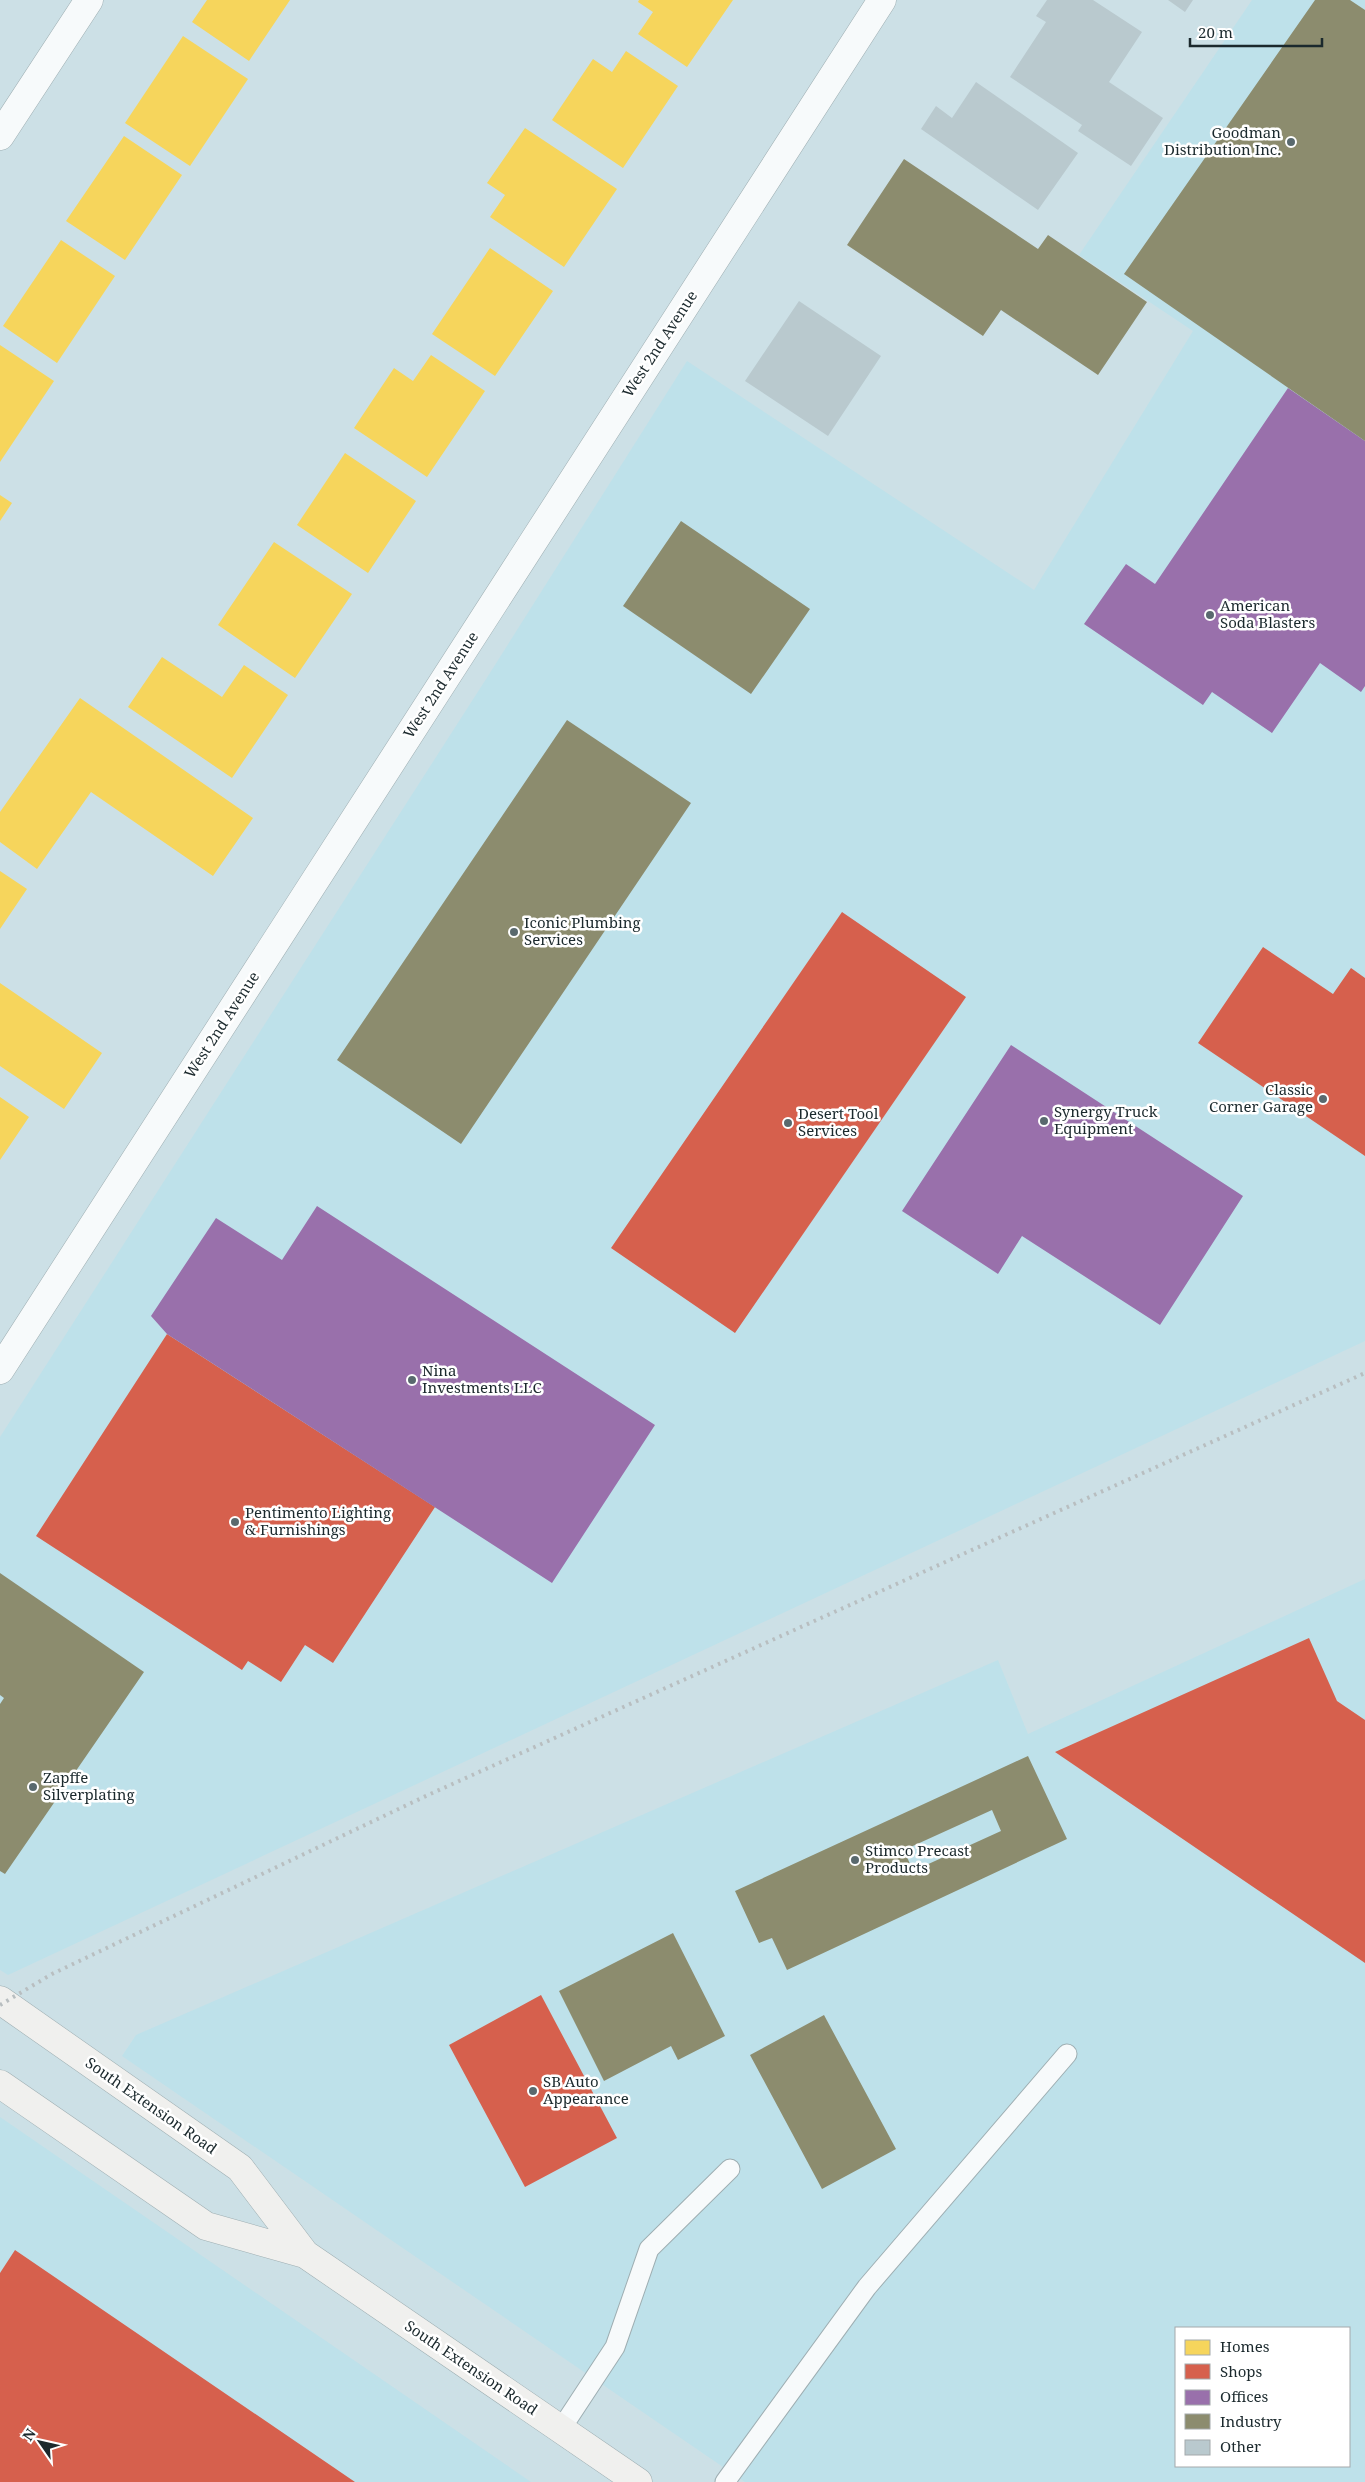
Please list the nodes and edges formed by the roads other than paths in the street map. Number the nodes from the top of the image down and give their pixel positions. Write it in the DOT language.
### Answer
graph roads {
  1 [pos="89,0"];
  2 [pos="882,0"];
  3 [pos="0,136"];
  4 [pos="0,1370"];
  5 [pos="0,2000"];
  6 [pos="1067,2054"];
  7 [pos="0,2084"];
  8 [pos="730,2169"];
  9 [pos="305,2254"];
  10 [pos="561,2429"];
  11 [pos="638,2482"];
  12 [pos="725,2482"];
  1 -- 3 [label="street"];
  2 -- 4 [label="street, West 2nd Avenue"];
  5 -- 9 [label="street, South Extension Road"];
  6 -- 12 [label="lane"];
  7 -- 9 [label="street, South Extension Road"];
  8 -- 10 [label="lane"];
  9 -- 10 [label="street, South Extension Road"];
  10 -- 11 [label="street, South Extension Road"];
}
